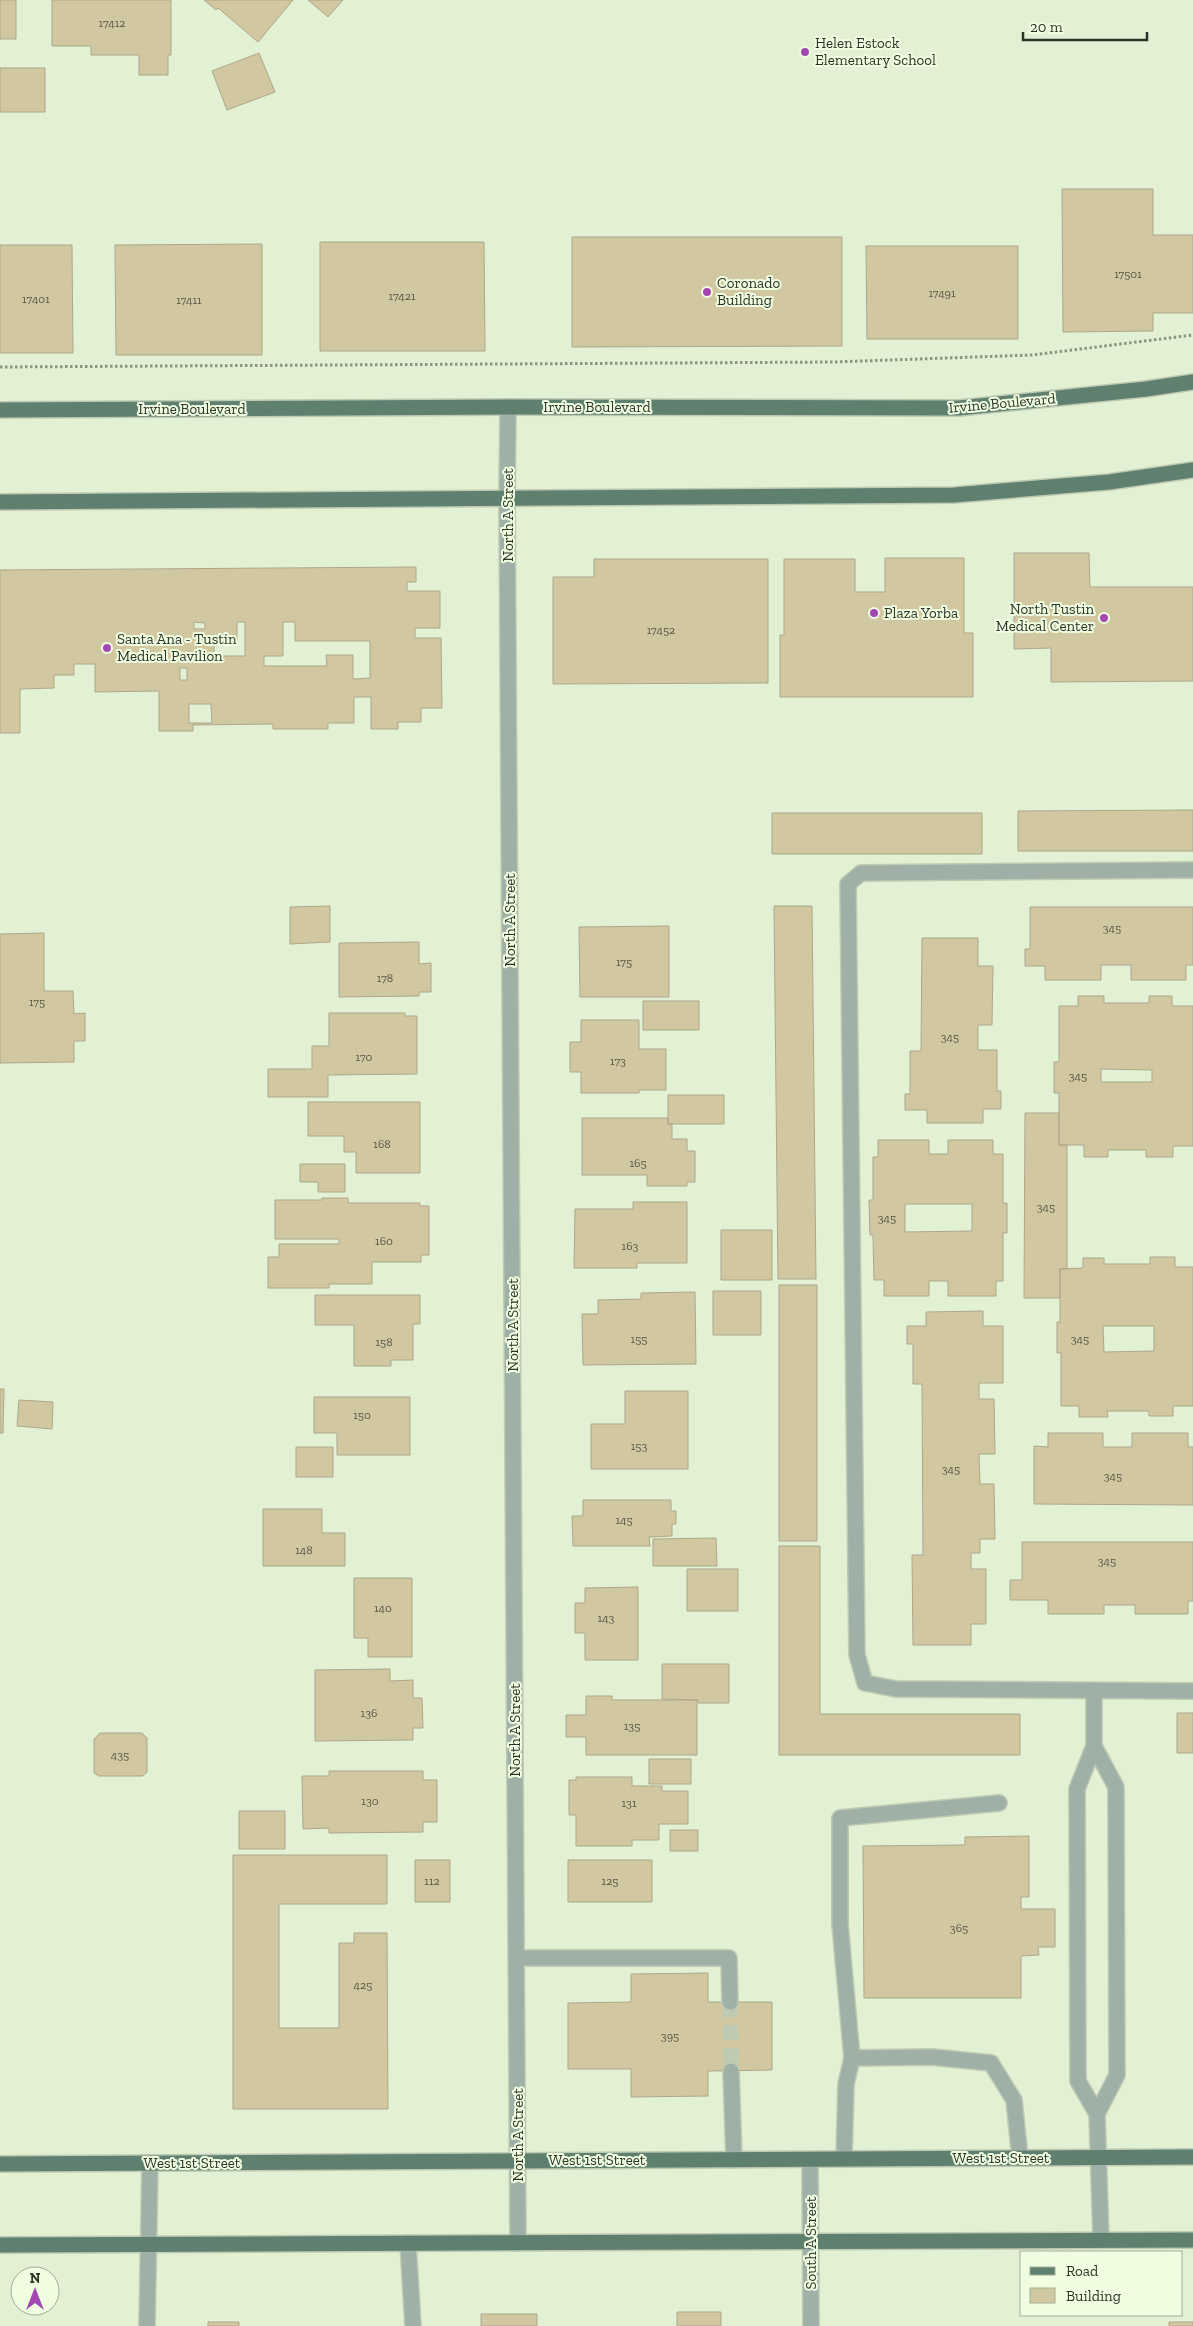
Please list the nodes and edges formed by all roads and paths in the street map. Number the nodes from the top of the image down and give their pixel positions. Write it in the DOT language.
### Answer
graph roads {
  1 [pos="1193,335"];
  2 [pos="0,367"];
  3 [pos="1193,382"];
  4 [pos="508,407"];
  5 [pos="0,410"];
  6 [pos="1193,470"];
  7 [pos="507,499"];
  8 [pos="0,502"];
  9 [pos="1193,870"];
  10 [pos="1094,1691"];
  11 [pos="1193,1691"];
  12 [pos="1094,1746"];
  13 [pos="999,1803"];
  14 [pos="516,1958"];
  15 [pos="730,2002"];
  16 [pos="852,2058"];
  17 [pos="732,2071"];
  18 [pos="1097,2114"];
  19 [pos="1193,2157"];
  20 [pos="1020,2158"];
  21 [pos="1097,2158"];
  22 [pos="844,2159"];
  23 [pos="734,2160"];
  24 [pos="810,2160"];
  25 [pos="518,2161"];
  26 [pos="150,2163"];
  27 [pos="0,2164"];
  28 [pos="1101,2240"];
  29 [pos="1193,2240"];
  30 [pos="810,2242"];
  31 [pos="408,2243"];
  32 [pos="518,2243"];
  33 [pos="147,2244"];
  34 [pos="0,2245"];
  35 [pos="147,2326"];
  36 [pos="413,2326"];
  37 [pos="811,2326"];
  1 -- 2 [label="path"];
  3 -- 4 [label="main road, Irvine Boulevard"];
  4 -- 5 [label="main road, Irvine Boulevard"];
  4 -- 7 [label="street, North A Street"];
  6 -- 7 [label="main road"];
  7 -- 8 [label="main road"];
  7 -- 14 [label="street, North A Street"];
  9 -- 10 [label="street"];
  10 -- 11 [label="street"];
  10 -- 12 [label="street"];
  12 -- 18 [label="street"];
  12 -- 18 [label="street"];
  13 -- 16 [label="street"];
  14 -- 15 [label="street"];
  14 -- 25 [label="street, North A Street"];
  16 -- 20 [label="street"];
  16 -- 22 [label="street"];
  17 -- 23 [label="street"];
  18 -- 21 [label="street"];
  19 -- 21 [label="main road, West 1st Street"];
  20 -- 21 [label="main road, West 1st Street"];
  20 -- 22 [label="main road, West 1st Street"];
  21 -- 28 [label="street"];
  22 -- 24 [label="main road, West 1st Street"];
  23 -- 24 [label="main road, West 1st Street"];
  23 -- 25 [label="main road, West 1st Street"];
  24 -- 30 [label="street, South A Street"];
  25 -- 26 [label="main road, West 1st Street"];
  25 -- 32 [label="street, North A Street"];
  26 -- 27 [label="main road, West 1st Street"];
  26 -- 33 [label="street"];
  28 -- 29 [label="main road"];
  28 -- 30 [label="main road"];
  30 -- 32 [label="main road"];
  30 -- 37 [label="street, South A Street"];
  31 -- 32 [label="main road"];
  31 -- 33 [label="main road"];
  31 -- 36 [label="street"];
  33 -- 34 [label="main road"];
  33 -- 35 [label="street"];
}
